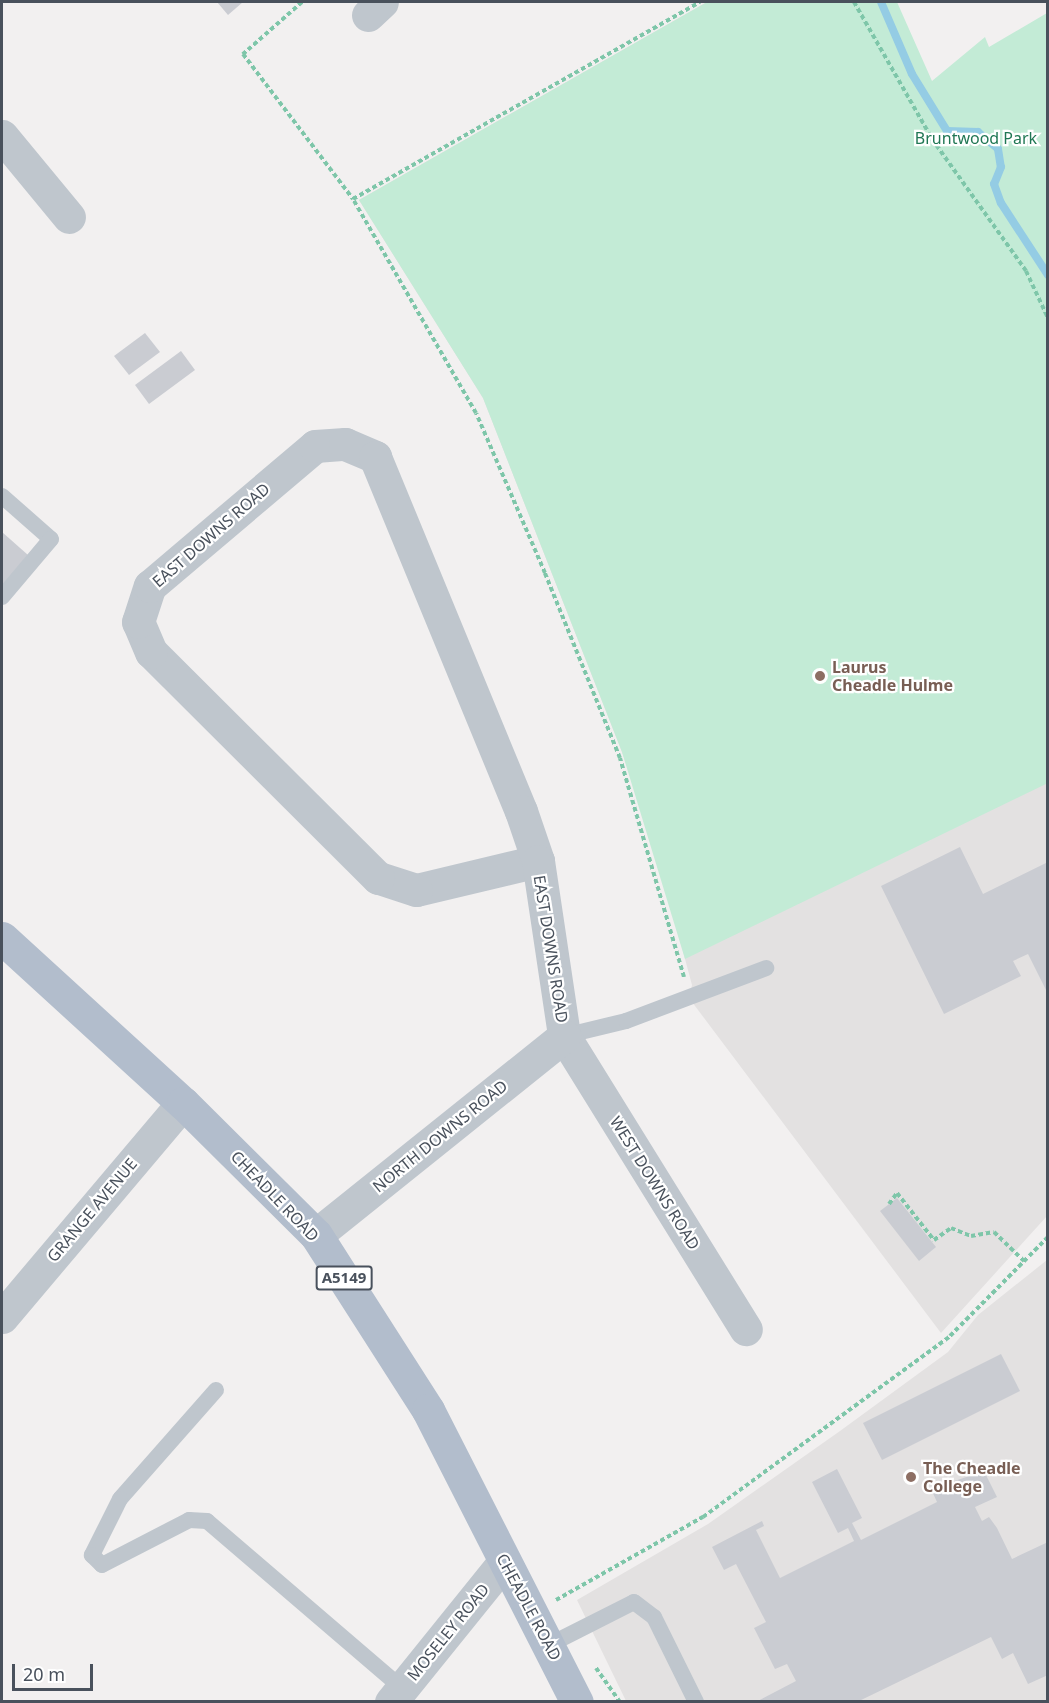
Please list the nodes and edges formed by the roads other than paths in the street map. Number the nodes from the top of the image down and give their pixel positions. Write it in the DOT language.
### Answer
graph roads {
  1 [pos="2,136"];
  2 [pos="69,216"];
  3 [pos="2,496"];
  4 [pos="2,597"];
  5 [pos="538,861"];
  6 [pos="2,938"];
  7 [pos="766,968"];
  8 [pos="564,1036"];
  9 [pos="183,1103"];
  10 [pos="316,1235"];
  11 [pos="2,1317"];
  12 [pos="746,1329"];
  13 [pos="216,1390"];
  14 [pos="504,1562"];
  15 [pos="549,1645"];
  16 [pos="396,1695"];
  17 [pos="577,1701"];
  18 [pos="696,1701"];
  1 -- 2 [label="street"];
  3 -- 4 [label="lane"];
  5 -- 5 [label="street, EAST DOWNS ROAD"];
  5 -- 8 [label="street, EAST DOWNS ROAD"];
  6 -- 9 [label="main road, CHEADLE ROAD / A5149"];
  7 -- 8 [label="lane"];
  8 -- 10 [label="street, NORTH DOWNS ROAD"];
  8 -- 12 [label="street, WEST DOWNS ROAD"];
  9 -- 10 [label="main road, CHEADLE ROAD / A5149"];
  9 -- 11 [label="street, GRANGE AVENUE"];
  10 -- 14 [label="main road, CHEADLE ROAD / A5149"];
  13 -- 16 [label="lane"];
  14 -- 15 [label="main road, CHEADLE ROAD / A5149"];
  14 -- 16 [label="street, MOSELEY ROAD"];
  15 -- 17 [label="main road, CHEADLE ROAD / A5149"];
  15 -- 18 [label="lane"];
}
